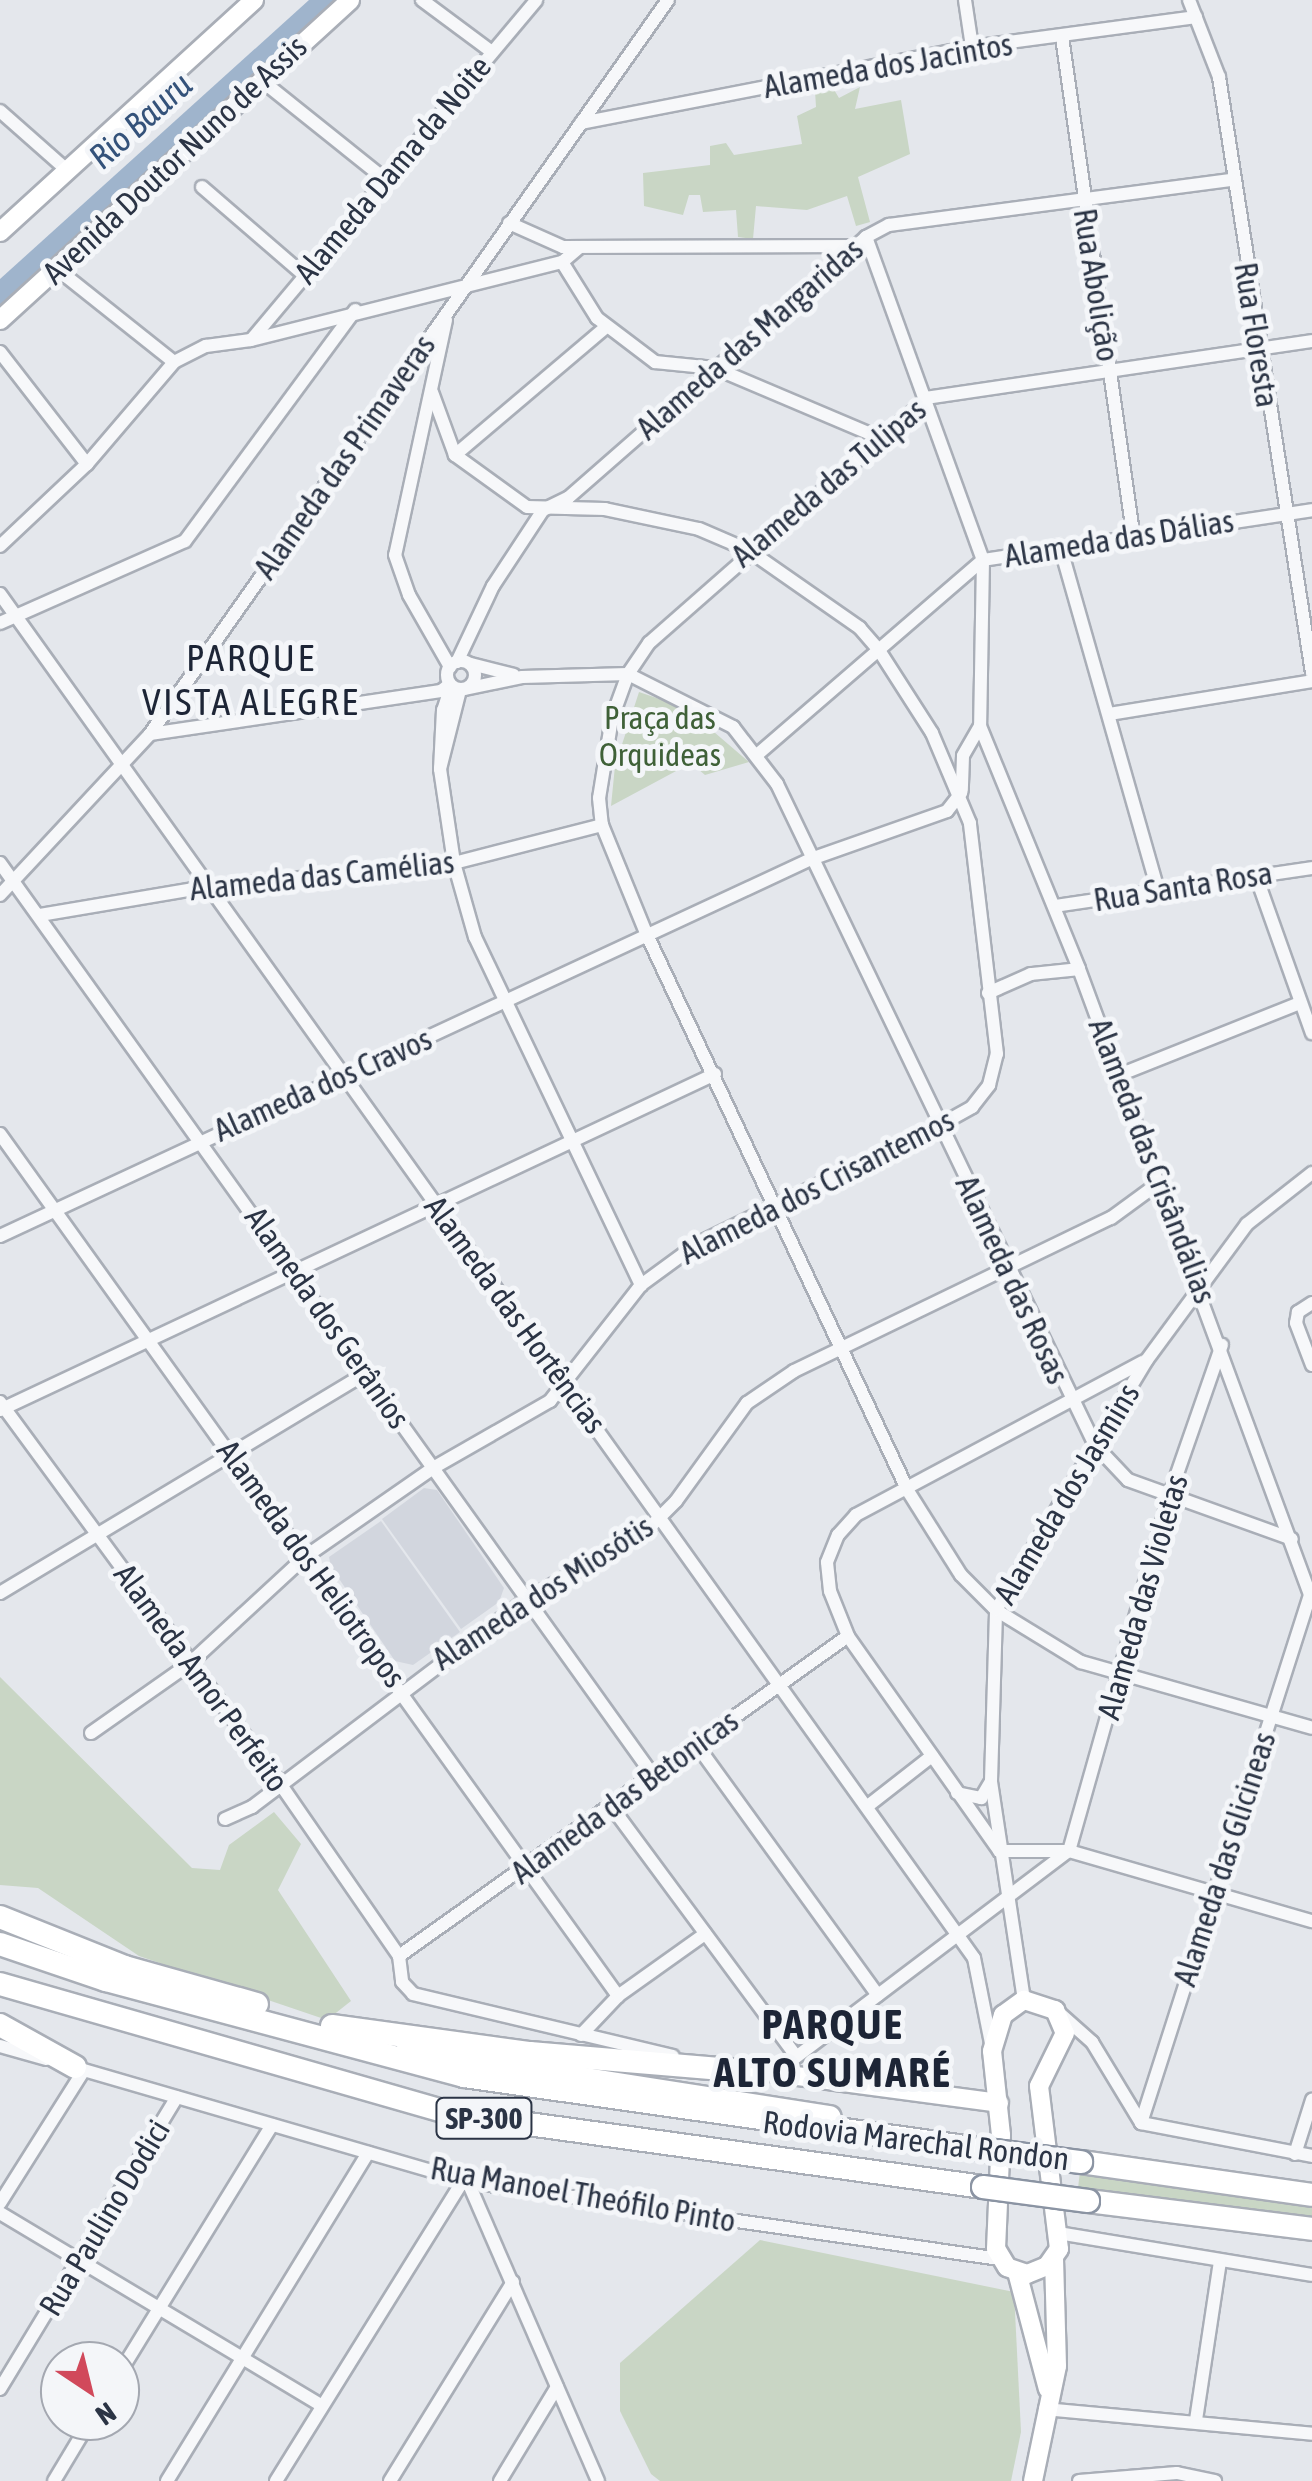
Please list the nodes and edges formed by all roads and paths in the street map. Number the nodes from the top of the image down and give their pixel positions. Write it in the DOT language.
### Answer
graph roads {
  1 [pos="254,0"];
  2 [pos="422,0"];
  3 [pos="536,0"];
  4 [pos="668,0"];
  5 [pos="965,0"];
  6 [pos="1189,0"];
  7 [pos="344,2"];
  8 [pos="659,6"];
  9 [pos="1196,17"];
  10 [pos="1062,37"];
  11 [pos="972,47"];
  12 [pos="492,52"];
  13 [pos="260,80"];
  14 [pos="0,111"];
  15 [pos="580,123"];
  16 [pos="68,171"];
  17 [pos="386,180"];
  18 [pos="1232,180"];
  19 [pos="202,188"];
  20 [pos="1082,201"];
  21 [pos="509,223"];
  22 [pos="0,232"];
  23 [pos="861,241"];
  24 [pos="580,246"];
  25 [pos="562,262"];
  26 [pos="57,270"];
  27 [pos="304,276"];
  28 [pos="465,284"];
  29 [pos="354,310"];
  30 [pos="447,312"];
  31 [pos="0,320"];
  32 [pos="606,327"];
  33 [pos="251,340"];
  34 [pos="1312,341"];
  35 [pos="1257,347"];
  36 [pos="0,352"];
  37 [pos="412,360"];
  38 [pos="174,362"];
  39 [pos="1109,366"];
  40 [pos="715,368"];
  41 [pos="433,386"];
  42 [pos="928,398"];
  43 [pos="880,438"];
  44 [pos="451,451"];
  45 [pos="414,452"];
  46 [pos="87,464"];
  47 [pos="543,510"];
  48 [pos="1312,510"];
  49 [pos="1286,513"];
  50 [pos="1133,533"];
  51 [pos="0,546"];
  52 [pos="1060,546"];
  53 [pos="748,550"];
  54 [pos="983,560"];
  55 [pos="0,594"];
  56 [pos="16,617"];
  57 [pos="0,623"];
  58 [pos="878,649"];
  59 [pos="459,663"];
  60 [pos="628,674"];
  61 [pos="522,676"];
  62 [pos="1312,677"];
  63 [pos="457,687"];
  64 [pos="1109,714"];
  65 [pos="980,726"];
  66 [pos="150,734"];
  67 [pos="758,754"];
  68 [pos="124,766"];
  69 [pos="962,793"];
  70 [pos="602,826"];
  71 [pos="812,859"];
  72 [pos="454,863"];
  73 [pos="0,864"];
  74 [pos="1312,868"];
  75 [pos="1256,876"];
  76 [pos="13,882"];
  77 [pos="206,887"];
  78 [pos="1158,891"];
  79 [pos="0,895"];
  80 [pos="1055,906"];
  81 [pos="40,915"];
  82 [pos="647,935"];
  83 [pos="1079,970"];
  84 [pos="988,993"];
  85 [pos="1300,1003"];
  86 [pos="505,1004"];
  87 [pos="1312,1032"];
  88 [pos="715,1074"];
  89 [pos="1119,1075"];
  90 [pos="344,1076"];
  91 [pos="940,1125"];
  92 [pos="0,1134"];
  93 [pos="202,1140"];
  94 [pos="572,1143"];
  95 [pos="1312,1173"];
  96 [pos="1159,1184"];
  97 [pos="775,1204"];
  98 [pos="437,1206"];
  99 [pos="54,1210"];
  100 [pos="0,1236"];
  101 [pos="1005,1269"];
  102 [pos="293,1272"];
  103 [pos="640,1285"];
  104 [pos="1200,1288"];
  105 [pos="1312,1303"];
  106 [pos="151,1341"];
  107 [pos="1222,1345"];
  108 [pos="843,1346"];
  109 [pos="1146,1361"];
  110 [pos="1312,1365"];
  111 [pos="364,1374"];
  112 [pos="1116,1380"];
  113 [pos="564,1383"];
  114 [pos="1130,1393"];
  115 [pos="1070,1404"];
  116 [pos="1,1406"];
  117 [pos="1095,1445"];
  118 [pos="231,1452"];
  119 [pos="433,1468"];
  120 [pos="908,1491"];
  121 [pos="1170,1494"];
  122 [pos="660,1516"];
  123 [pos="96,1535"];
  124 [pos="1301,1545"];
  125 [pos="305,1558"];
  126 [pos="0,1592"];
  127 [pos="1311,1598"];
  128 [pos="527,1599"];
  129 [pos="996,1610"];
  130 [pos="848,1636"];
  131 [pos="189,1664"];
  132 [pos="1122,1677"];
  133 [pos="780,1686"];
  134 [pos="401,1689"];
  135 [pos="1271,1716"];
  136 [pos="1312,1728"];
  137 [pos="92,1733"];
  138 [pos="696,1744"];
  139 [pos="932,1756"];
  140 [pos="652,1774"];
  141 [pos="991,1781"];
  142 [pos="280,1785"];
  143 [pos="957,1792"];
  144 [pos="869,1805"];
  145 [pos="611,1806"];
  146 [pos="225,1819"];
  147 [pos="999,1850"];
  148 [pos="1069,1851"];
  149 [pos="525,1872"];
  150 [pos="1214,1889"];
  151 [pos="1005,1899"];
  152 [pos="0,1918"];
  153 [pos="1312,1920"];
  154 [pos="706,1934"];
  155 [pos="958,1936"];
  156 [pos="0,1944"];
  157 [pos="399,1956"];
  158 [pos="0,1984"];
  159 [pos="878,1995"];
  160 [pos="618,1996"];
  161 [pos="1024,2000"];
  162 [pos="1055,2010"];
  163 [pos="0,2026"];
  164 [pos="332,2026"];
  165 [pos="581,2035"];
  166 [pos="0,2046"];
  167 [pos="992,2051"];
  168 [pos="795,2056"];
  169 [pos="80,2069"];
  170 [pos="743,2071"];
  171 [pos="775,2074"];
  172 [pos="178,2097"];
  173 [pos="1312,2100"];
  174 [pos="999,2103"];
  175 [pos="1141,2123"];
  176 [pos="272,2125"];
  177 [pos="934,2144"];
  178 [pos="368,2153"];
  179 [pos="1295,2154"];
  180 [pos="1312,2156"];
  181 [pos="465,2182"];
  182 [pos="492,2187"];
  183 [pos="1312,2195"];
  184 [pos="0,2203"];
  185 [pos="0,2213"];
  186 [pos="483,2215"];
  187 [pos="1312,2229"];
  188 [pos="1058,2233"];
  189 [pos="1054,2258"];
  190 [pos="1000,2259"];
  191 [pos="80,2260"];
  192 [pos="1220,2261"];
  193 [pos="1017,2272"];
  194 [pos="1312,2275"];
  195 [pos="513,2282"];
  196 [pos="159,2308"];
  197 [pos="139,2341"];
  198 [pos="243,2357"];
  199 [pos="557,2387"];
  200 [pos="0,2389"];
  201 [pos="1048,2389"];
  202 [pos="321,2405"];
  203 [pos="1045,2409"];
  204 [pos="1196,2420"];
  205 [pos="1312,2434"];
  206 [pos="78,2441"];
  207 [pos="1178,2477"];
  208 [pos="54,2481"];
  209 [pos="167,2481"];
  210 [pos="276,2481"];
  211 [pos="390,2481"];
  212 [pos="500,2481"];
  213 [pos="598,2481"];
  214 [pos="1034,2481"];
  215 [pos="1079,2481"];
  216 [pos="1214,2481"];
  1 -- 16 [label="street, Avenida Doutor Nuno de Assis"];
  2 -- 12 [label="street"];
  3 -- 12 [label="street, Alameda Dama da Noite"];
  4 -- 8 [label="street, Alameda das Primaveras"];
  5 -- 11 [label="street"];
  6 -- 9 [label="street, Rua Floresta"];
  7 -- 13 [label="street, Avenida Doutor Nuno de Assis"];
  8 -- 15 [label="street, Alameda das Primaveras"];
  9 -- 10 [label="street, Alameda dos Jacintos"];
  9 -- 18 [label="street, Rua Floresta"];
  10 -- 11 [label="street, Alameda dos Jacintos"];
  10 -- 20 [label="street, Rua Abolição"];
  11 -- 15 [label="street, Alameda dos Jacintos"];
  12 -- 17 [label="street, Alameda Dama da Noite"];
  13 -- 17 [label="street"];
  13 -- 26 [label="street, Avenida Doutor Nuno de Assis"];
  14 -- 16 [label="street"];
  15 -- 21 [label="street, Alameda das Primaveras"];
  16 -- 22 [label="street, Avenida Doutor Nuno de Assis"];
  17 -- 27 [label="street, Alameda Dama da Noite"];
  18 -- 20 [label="street, Alameda das Margaridas"];
  18 -- 35 [label="street, Rua Floresta"];
  19 -- 27 [label="street"];
  20 -- 23 [label="street, Alameda das Margaridas"];
  20 -- 39 [label="street, Rua Abolição"];
  21 -- 24 [label="street"];
  21 -- 28 [label="street, Alameda das Primaveras"];
  23 -- 24 [label="street"];
  23 -- 40 [label="street, Alameda das Margaridas"];
  23 -- 42 [label="street"];
  24 -- 25 [label="street"];
  25 -- 28 [label="street"];
  25 -- 32 [label="street"];
  26 -- 31 [label="street, Avenida Doutor Nuno de Assis"];
  26 -- 38 [label="street"];
  27 -- 33 [label="street, Alameda Dama da Noite"];
  28 -- 29 [label="street"];
  28 -- 30 [label="street, Alameda das Primaveras"];
  29 -- 33 [label="street"];
  29 -- 56 [label="street"];
  30 -- 37 [label="street, Alameda das Primaveras"];
  30 -- 41 [label="street"];
  32 -- 40 [label="street"];
  32 -- 44 [label="street"];
  33 -- 38 [label="street"];
  34 -- 35 [label="street, Alameda das Tulipas"];
  35 -- 39 [label="street, Alameda das Tulipas"];
  35 -- 49 [label="street, Rua Floresta"];
  36 -- 46 [label="street"];
  37 -- 41 [label="street"];
  37 -- 66 [label="street, Alameda das Primaveras"];
  38 -- 46 [label="street"];
  39 -- 42 [label="street, Alameda das Tulipas"];
  39 -- 50 [label="street, Rua Abolição"];
  40 -- 43 [label="street"];
  40 -- 47 [label="street, Alameda das Margaridas"];
  41 -- 44 [label="street"];
  41 -- 45 [label="street"];
  42 -- 43 [label="street, Alameda das Tulipas"];
  42 -- 54 [label="street"];
  43 -- 53 [label="street, Alameda das Tulipas"];
  44 -- 45 [label="street"];
  44 -- 47 [label="street"];
  45 -- 59 [label="street"];
  46 -- 51 [label="street"];
  47 -- 53 [label="street"];
  47 -- 59 [label="street, Alameda das Margaridas"];
  48 -- 49 [label="street, Alameda das Dálias"];
  49 -- 50 [label="street, Alameda das Dálias"];
  49 -- 62 [label="street, Rua Floresta"];
  50 -- 52 [label="street, Alameda das Dálias"];
  52 -- 54 [label="street, Alameda das Dálias"];
  52 -- 64 [label="street"];
  53 -- 58 [label="street"];
  53 -- 60 [label="street, Alameda das Tulipas"];
  54 -- 58 [label="street, Alameda das Dálias"];
  54 -- 65 [label="street"];
  55 -- 56 [label="street, Alameda das Hortências"];
  56 -- 57 [label="street"];
  56 -- 68 [label="street, Alameda das Hortências"];
  58 -- 67 [label="street, Alameda das Dálias"];
  58 -- 69 [label="street"];
  59 -- 61 [label="street"];
  59 -- 63 [label="street, Alameda das Margaridas"];
  59 -- 63 [label="street, Alameda das Margaridas"];
  60 -- 61 [label="street"];
  60 -- 67 [label="street"];
  60 -- 70 [label="street"];
  61 -- 63 [label="street"];
  62 -- 64 [label="street"];
  63 -- 66 [label="street"];
  63 -- 72 [label="street, Alameda das Margaridas"];
  64 -- 78 [label="street"];
  65 -- 69 [label="street"];
  65 -- 80 [label="street, Alameda das Crisândálias"];
  66 -- 68 [label="street, Alameda das Primaveras"];
  67 -- 71 [label="street, Alameda das Rosas"];
  68 -- 76 [label="street, Alameda das Primaveras"];
  68 -- 77 [label="street, Alameda das Hortências"];
  69 -- 71 [label="street"];
  69 -- 84 [label="street, Alameda dos Crisantemos"];
  70 -- 72 [label="street, Alameda das Camélias"];
  70 -- 82 [label="street"];
  71 -- 82 [label="street, Alameda dos Cravos"];
  71 -- 91 [label="street, Alameda das Rosas"];
  72 -- 77 [label="street, Alameda das Camélias"];
  72 -- 86 [label="street, Alameda das Margaridas"];
  73 -- 76 [label="street, Alameda dos Gerânios"];
  74 -- 75 [label="street, Rua Santa Rosa"];
  75 -- 78 [label="street, Rua Santa Rosa"];
  75 -- 85 [label="street"];
  76 -- 79 [label="street, Alameda das Primaveras"];
  76 -- 81 [label="street, Alameda dos Gerânios"];
  77 -- 81 [label="street, Alameda das Camélias"];
  77 -- 90 [label="street, Alameda das Hortências"];
  78 -- 80 [label="street, Rua Santa Rosa"];
  80 -- 83 [label="street, Alameda das Crisândálias"];
  81 -- 93 [label="street, Alameda dos Gerânios"];
  82 -- 86 [label="street, Alameda dos Cravos"];
  82 -- 88 [label="street"];
  83 -- 84 [label="street"];
  83 -- 89 [label="street, Alameda das Crisândálias"];
  84 -- 91 [label="street, Alameda dos Crisantemos"];
  85 -- 87 [label="street"];
  85 -- 89 [label="street"];
  86 -- 90 [label="street, Alameda dos Cravos"];
  86 -- 94 [label="street, Alameda das Margaridas"];
  88 -- 94 [label="street"];
  88 -- 97 [label="street"];
  89 -- 96 [label="street, Alameda das Crisândálias"];
  90 -- 93 [label="street, Alameda dos Cravos"];
  90 -- 98 [label="street, Alameda das Hortências"];
  91 -- 97 [label="street, Alameda dos Crisantemos"];
  91 -- 101 [label="street, Alameda das Rosas"];
  92 -- 99 [label="street, Alameda dos Heliotropos"];
  93 -- 99 [label="street, Alameda dos Cravos"];
  93 -- 102 [label="street, Alameda dos Gerânios"];
  94 -- 98 [label="street"];
  94 -- 103 [label="street, Alameda das Margaridas"];
  95 -- 104 [label="street, Alameda dos Jasmins"];
  96 -- 101 [label="street, Alameda dos Miosótis"];
  96 -- 104 [label="street, Alameda das Crisândálias"];
  97 -- 103 [label="street, Alameda dos Crisantemos"];
  97 -- 108 [label="street"];
  98 -- 102 [label="street"];
  98 -- 113 [label="street, Alameda das Hortências"];
  99 -- 100 [label="street, Alameda dos Cravos"];
  99 -- 106 [label="street, Alameda dos Heliotropos"];
  101 -- 108 [label="street, Alameda dos Miosótis"];
  101 -- 115 [label="street, Alameda das Rosas"];
  102 -- 106 [label="street"];
  102 -- 111 [label="street, Alameda dos Gerânios"];
  103 -- 113 [label="street, Alameda dos Crisantemos"];
  104 -- 107 [label="street, Alameda das Crisândálias"];
  104 -- 109 [label="street, Alameda dos Jasmins"];
  105 -- 110 [label="street"];
  106 -- 116 [label="street"];
  106 -- 118 [label="street, Alameda dos Heliotropos"];
  107 -- 121 [label="street, Alameda das Violetas"];
  107 -- 124 [label="street, Alameda das Crisândálias"];
  108 -- 120 [label="street"];
  108 -- 122 [label="street, Alameda dos Miosótis"];
  109 -- 112 [label="street"];
  109 -- 114 [label="street, Alameda dos Jasmins"];
  111 -- 118 [label="street"];
  111 -- 119 [label="street, Alameda dos Gerânios"];
  112 -- 114 [label="street"];
  112 -- 115 [label="street"];
  113 -- 119 [label="street, Alameda dos Crisantemos"];
  113 -- 122 [label="street, Alameda das Hortências"];
  114 -- 117 [label="street, Alameda dos Jasmins"];
  115 -- 117 [label="street, Alameda das Rosas"];
  115 -- 120 [label="street"];
  116 -- 123 [label="street, Alameda Amor Perfeito"];
  117 -- 121 [label="street, Alameda das Rosas"];
  117 -- 129 [label="street, Alameda dos Jasmins"];
  118 -- 123 [label="street"];
  118 -- 125 [label="street, Alameda dos Heliotropos"];
  119 -- 125 [label="street, Alameda dos Crisantemos"];
  119 -- 128 [label="street, Alameda dos Gerânios"];
  120 -- 129 [label="street"];
  120 -- 130 [label="street"];
  121 -- 124 [label="street, Alameda das Rosas"];
  121 -- 132 [label="street, Alameda das Violetas"];
  122 -- 128 [label="street, Alameda dos Miosótis"];
  122 -- 133 [label="street, Alameda das Hortências"];
  123 -- 126 [label="street"];
  123 -- 131 [label="street, Alameda Amor Perfeito"];
  124 -- 127 [label="street, Alameda das Crisândálias"];
  125 -- 131 [label="street, Alameda dos Crisantemos"];
  125 -- 134 [label="street, Alameda dos Heliotropos"];
  127 -- 135 [label="street, Alameda das Glicineas"];
  128 -- 134 [label="street, Alameda dos Miosótis"];
  128 -- 140 [label="street, Alameda dos Gerânios"];
  129 -- 132 [label="street"];
  129 -- 141 [label="street, Alameda dos Jasmins"];
  130 -- 133 [label="street, Alameda das Betonicas"];
  130 -- 139 [label="street"];
  131 -- 137 [label="street, Alameda dos Crisantemos"];
  131 -- 142 [label="street, Alameda Amor Perfeito"];
  132 -- 135 [label="street"];
  132 -- 148 [label="street, Alameda das Violetas"];
  133 -- 138 [label="street, Alameda das Betonicas"];
  133 -- 144 [label="street, Alameda das Hortências"];
  134 -- 142 [label="street, Alameda dos Miosótis"];
  134 -- 149 [label="street, Alameda dos Heliotropos"];
  135 -- 136 [label="street"];
  135 -- 150 [label="street, Alameda das Glicineas"];
  138 -- 140 [label="street, Alameda das Betonicas"];
  138 -- 159 [label="street"];
  139 -- 143 [label="street"];
  139 -- 144 [label="street"];
  140 -- 145 [label="street, Alameda das Betonicas"];
  141 -- 143 [label="street"];
  141 -- 147 [label="street, Alameda dos Jasmins"];
  142 -- 146 [label="street, Alameda dos Miosótis"];
  142 -- 157 [label="street, Alameda Amor Perfeito"];
  143 -- 147 [label="street"];
  144 -- 155 [label="street, Alameda das Hortências"];
  145 -- 149 [label="street, Alameda das Betonicas"];
  145 -- 154 [label="street"];
  147 -- 148 [label="street"];
  147 -- 151 [label="street, Alameda dos Jasmins"];
  148 -- 150 [label="street"];
  148 -- 151 [label="street"];
  149 -- 157 [label="street, Alameda das Betonicas"];
  149 -- 160 [label="street, Alameda dos Heliotropos"];
  150 -- 153 [label="street"];
  150 -- 175 [label="street, Alameda das Glicineas"];
  151 -- 155 [label="street"];
  151 -- 161 [label="street, Alameda dos Jasmins"];
  152 -- 164 [label="highway"];
  154 -- 160 [label="street"];
  154 -- 168 [label="street"];
  155 -- 159 [label="street"];
  155 -- 167 [label="street, Alameda das Hortências"];
  156 -- 177 [label="highway, Rodovia Marechal Rondon / SP-300"];
  157 -- 165 [label="street, Alameda Amor Perfeito"];
  158 -- 187 [label="highway, Rodovia Marechal Rondon / SP-300, bridge"];
  159 -- 168 [label="street"];
  160 -- 165 [label="street"];
  161 -- 162 [label="street"];
  161 -- 167 [label="street"];
  162 -- 175 [label="street"];
  162 -- 188 [label="street"];
  163 -- 169 [label="highway"];
  164 -- 170 [label="highway"];
  164 -- 177 [label="highway"];
  165 -- 170 [label="street, Alameda Amor Perfeito"];
  166 -- 169 [label="street, Rua Manoel Theófilo Pinto"];
  167 -- 174 [label="street"];
  168 -- 171 [label="street"];
  169 -- 172 [label="street, Rua Manoel Theófilo Pinto"];
  169 -- 184 [label="street"];
  170 -- 171 [label="street, Alameda Amor Perfeito"];
  171 -- 174 [label="street"];
  172 -- 176 [label="street, Rua Manoel Theófilo Pinto"];
  172 -- 191 [label="street, Rua Paulino Dodici"];
  173 -- 179 [label="street"];
  174 -- 190 [label="street"];
  175 -- 179 [label="street"];
  176 -- 178 [label="street, Rua Manoel Theófilo Pinto"];
  176 -- 196 [label="street"];
  177 -- 183 [label="highway, Rodovia Marechal Rondon / SP-300, bridge"];
  178 -- 181 [label="street, Rua Manoel Theófilo Pinto"];
  178 -- 198 [label="street"];
  179 -- 180 [label="street"];
  181 -- 182 [label="street, Rua Manoel Theófilo Pinto"];
  181 -- 186 [label="street"];
  181 -- 202 [label="street"];
  182 -- 186 [label="street"];
  182 -- 190 [label="street, Rua Manoel Theófilo Pinto"];
  185 -- 191 [label="street"];
  186 -- 195 [label="street"];
  188 -- 189 [label="street"];
  188 -- 192 [label="street"];
  189 -- 193 [label="street"];
  189 -- 201 [label="street"];
  190 -- 193 [label="street"];
  191 -- 196 [label="street"];
  191 -- 200 [label="street, Rua Paulino Dodici"];
  192 -- 194 [label="street"];
  192 -- 204 [label="street"];
  193 -- 201 [label="street"];
  195 -- 199 [label="street"];
  195 -- 211 [label="street"];
  196 -- 197 [label="street"];
  196 -- 198 [label="street"];
  198 -- 202 [label="street"];
  198 -- 209 [label="street"];
  199 -- 212 [label="street"];
  199 -- 213 [label="street"];
  201 -- 203 [label="street"];
  202 -- 210 [label="street"];
  203 -- 204 [label="street"];
  203 -- 214 [label="street"];
  204 -- 205 [label="street"];
  206 -- 208 [label="street"];
  207 -- 215 [label="street"];
  207 -- 216 [label="street"];
}
